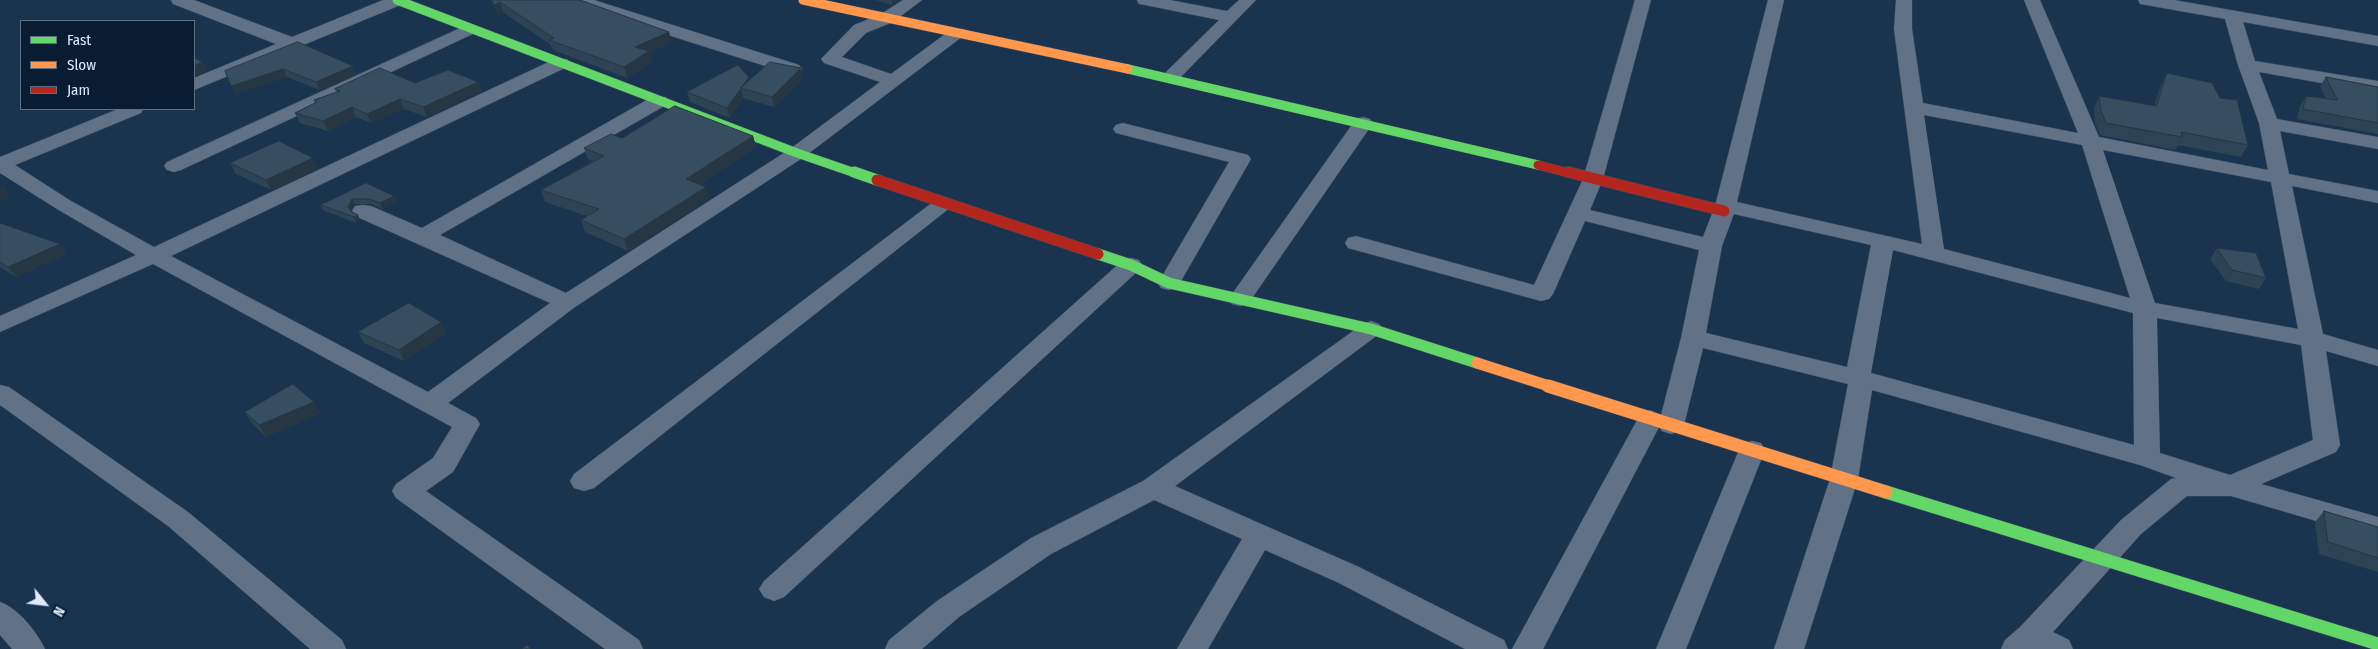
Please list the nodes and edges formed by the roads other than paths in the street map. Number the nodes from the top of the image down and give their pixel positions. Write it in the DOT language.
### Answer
graph roads {
  1 [pos="179,0"];
  2 [pos="397,0"];
  3 [pos="577,0"];
  4 [pos="640,0"];
  5 [pos="803,0"];
  6 [pos="914,0"];
  7 [pos="1144,0"];
  8 [pos="1248,0"];
  9 [pos="1643,0"];
  10 [pos="1776,0"];
  11 [pos="1904,0"];
  12 [pos="2032,0"];
  13 [pos="2146,0"];
  14 [pos="616,12"];
  15 [pos="2232,14"];
  16 [pos="1231,17"];
  17 [pos="887,18"];
  18 [pos="469,29"];
  19 [pos="958,33"];
  20 [pos="2378,41"];
  21 [pos="293,44"];
  22 [pos="561,63"];
  23 [pos="2247,64"];
  24 [pos="793,69"];
  25 [pos="1170,78"];
  26 [pos="894,81"];
  27 [pos="195,84"];
  28 [pos="2378,87"];
  29 [pos="659,101"];
  30 [pos="1915,107"];
  31 [pos="132,110"];
  32 [pos="1363,123"];
  33 [pos="2269,124"];
  34 [pos="1123,129"];
  35 [pos="2090,141"];
  36 [pos="2378,143"];
  37 [pos="797,153"];
  38 [pos="0,164"];
  39 [pos="174,166"];
  40 [pos="2278,176"];
  41 [pos="1593,179"];
  42 [pos="2378,197"];
  43 [pos="944,203"];
  44 [pos="1725,208"];
  45 [pos="363,211"];
  46 [pos="1578,214"];
  47 [pos="424,236"];
  48 [pos="1883,242"];
  49 [pos="1356,243"];
  50 [pos="1711,246"];
  51 [pos="1934,253"];
  52 [pos="154,256"];
  53 [pos="1130,265"];
  54 [pos="1169,283"];
  55 [pos="1240,299"];
  56 [pos="567,302"];
  57 [pos="2145,309"];
  58 [pos="0,325"];
  59 [pos="1371,330"];
  60 [pos="1693,338"];
  61 [pos="2312,339"];
  62 [pos="2378,358"];
  63 [pos="1861,378"];
  64 [pos="0,394"];
  65 [pos="429,404"];
  66 [pos="1660,422"];
  67 [pos="1752,450"];
  68 [pos="2147,458"];
  69 [pos="1844,479"];
  70 [pos="584,481"];
  71 [pos="2230,486"];
  72 [pos="1152,488"];
  73 [pos="2378,528"];
  74 [pos="1259,535"];
  75 [pos="2101,558"];
  76 [pos="774,589"];
  77 [pos="0,614"];
  78 [pos="2378,644"];
  79 [pos="2035,645"];
  80 [pos="30,649"];
  81 [pos="331,649"];
  82 [pos="628,649"];
  83 [pos="900,649"];
  84 [pos="1192,649"];
  85 [pos="1493,649"];
  86 [pos="1526,649"];
  87 [pos="1671,649"];
  88 [pos="1789,649"];
  1 -- 21 [label="street"];
  2 -- 18 [label="street"];
  2 -- 21 [label="street"];
  3 -- 14 [label="street"];
  4 -- 14 [label="street"];
  5 -- 17 [label="street"];
  6 -- 17 [label="street"];
  7 -- 16 [label="street"];
  8 -- 16 [label="street"];
  9 -- 41 [label="street"];
  10 -- 44 [label="street"];
  11 -- 30 [label="street"];
  12 -- 35 [label="street"];
  13 -- 15 [label="street"];
  14 -- 24 [label="street"];
  15 -- 20 [label="street"];
  15 -- 23 [label="street"];
  16 -- 25 [label="street"];
  17 -- 19 [label="street"];
  17 -- 26 [label="street"];
  18 -- 22 [label="street"];
  18 -- 39 [label="street"];
  19 -- 25 [label="street"];
  19 -- 26 [label="street"];
  21 -- 27 [label="street"];
  22 -- 29 [label="street"];
  22 -- 52 [label="street"];
  23 -- 28 [label="street"];
  23 -- 33 [label="street"];
  25 -- 32 [label="street"];
  26 -- 37 [label="street"];
  29 -- 37 [label="street"];
  29 -- 47 [label="street"];
  30 -- 35 [label="street"];
  30 -- 51 [label="street"];
  31 -- 38 [label="street"];
  32 -- 41 [label="street"];
  32 -- 55 [label="street"];
  33 -- 36 [label="street"];
  33 -- 40 [label="street"];
  34 -- 54 [label="street"];
  35 -- 40 [label="street"];
  35 -- 57 [label="street"];
  37 -- 43 [label="street"];
  37 -- 56 [label="street"];
  38 -- 52 [label="street"];
  40 -- 42 [label="street"];
  40 -- 61 [label="street"];
  41 -- 44 [label="street"];
  41 -- 46 [label="street"];
  43 -- 53 [label="street"];
  43 -- 70 [label="street"];
  44 -- 48 [label="street"];
  44 -- 50 [label="street"];
  45 -- 47 [label="street"];
  46 -- 49 [label="street"];
  46 -- 50 [label="street"];
  47 -- 56 [label="street"];
  48 -- 51 [label="street"];
  48 -- 63 [label="street"];
  50 -- 60 [label="street"];
  51 -- 57 [label="street"];
  52 -- 58 [label="street"];
  52 -- 65 [label="street"];
  53 -- 54 [label="street"];
  53 -- 76 [label="street"];
  54 -- 55 [label="street"];
  55 -- 59 [label="street"];
  56 -- 65 [label="street"];
  57 -- 61 [label="street"];
  57 -- 68 [label="street"];
  59 -- 66 [label="street"];
  59 -- 72 [label="street"];
  60 -- 63 [label="street"];
  60 -- 66 [label="street"];
  61 -- 62 [label="street"];
  61 -- 71 [label="street"];
  63 -- 68 [label="street"];
  63 -- 69 [label="street"];
  64 -- 81 [label="street"];
  65 -- 82 [label="street"];
  66 -- 67 [label="street"];
  66 -- 86 [label="street"];
  67 -- 69 [label="street"];
  67 -- 87 [label="street"];
  68 -- 71 [label="street"];
  69 -- 75 [label="street"];
  69 -- 88 [label="street"];
  71 -- 73 [label="street"];
  71 -- 75 [label="street"];
  72 -- 74 [label="street"];
  72 -- 83 [label="street"];
  74 -- 84 [label="street"];
  74 -- 85 [label="street"];
  75 -- 78 [label="street"];
  75 -- 79 [label="street"];
  77 -- 80 [label="street"];
}
